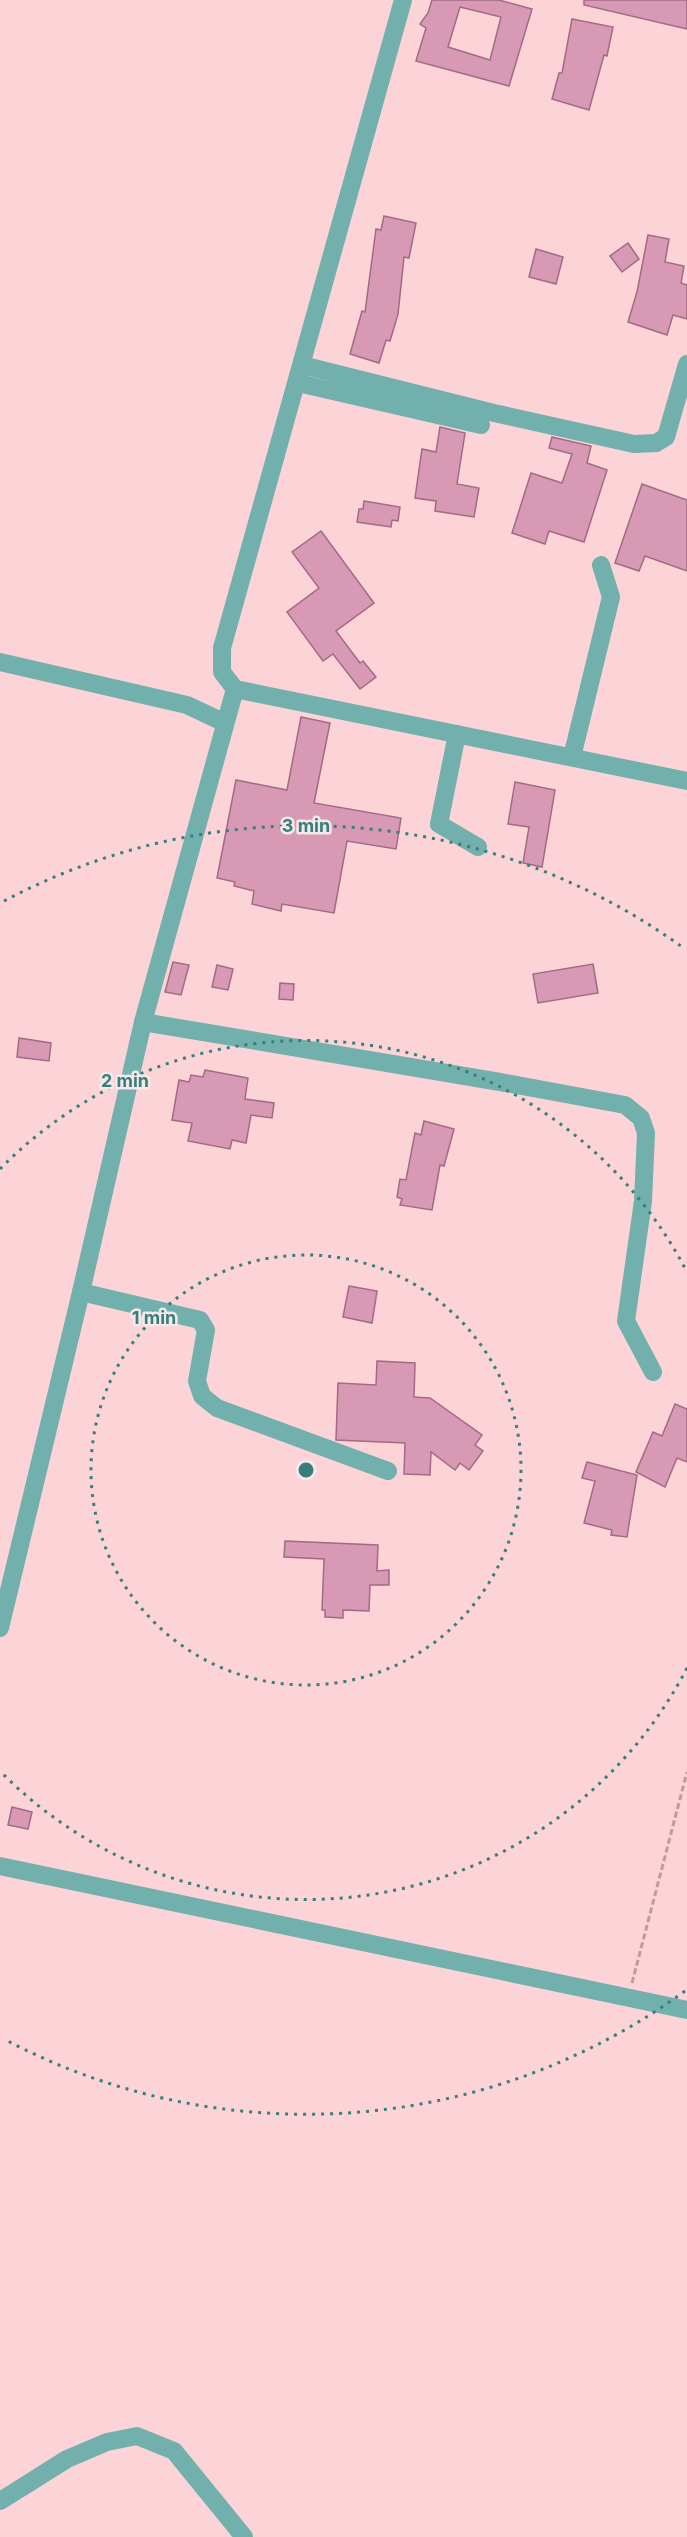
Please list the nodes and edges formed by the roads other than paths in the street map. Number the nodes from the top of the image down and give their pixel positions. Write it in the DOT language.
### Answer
graph roads {
  1 [pos="403,0"];
  2 [pos="687,364"];
  3 [pos="300,374"];
  4 [pos="481,425"];
  5 [pos="601,566"];
  6 [pos="0,662"];
  7 [pos="235,689"];
  8 [pos="225,723"];
  9 [pos="457,734"];
  10 [pos="572,757"];
  11 [pos="687,781"];
  12 [pos="478,847"];
  13 [pos="143,1022"];
  14 [pos="81,1292"];
  15 [pos="653,1371"];
  16 [pos="388,1471"];
  17 [pos="0,1628"];
  18 [pos="0,1866"];
  19 [pos="687,2010"];
  20 [pos="0,2501"];
  21 [pos="244,2537"];
  1 -- 3 [label="street"];
  2 -- 3 [label="street"];
  3 -- 4 [label="street"];
  3 -- 7 [label="street"];
  5 -- 10 [label="street"];
  6 -- 8 [label="street"];
  7 -- 8 [label="street"];
  7 -- 9 [label="street"];
  8 -- 13 [label="street"];
  9 -- 10 [label="street"];
  9 -- 12 [label="street"];
  10 -- 11 [label="street"];
  13 -- 14 [label="street"];
  13 -- 15 [label="street"];
  14 -- 16 [label="street"];
  14 -- 17 [label="street"];
  18 -- 19 [label="street"];
  20 -- 21 [label="street"];
}
